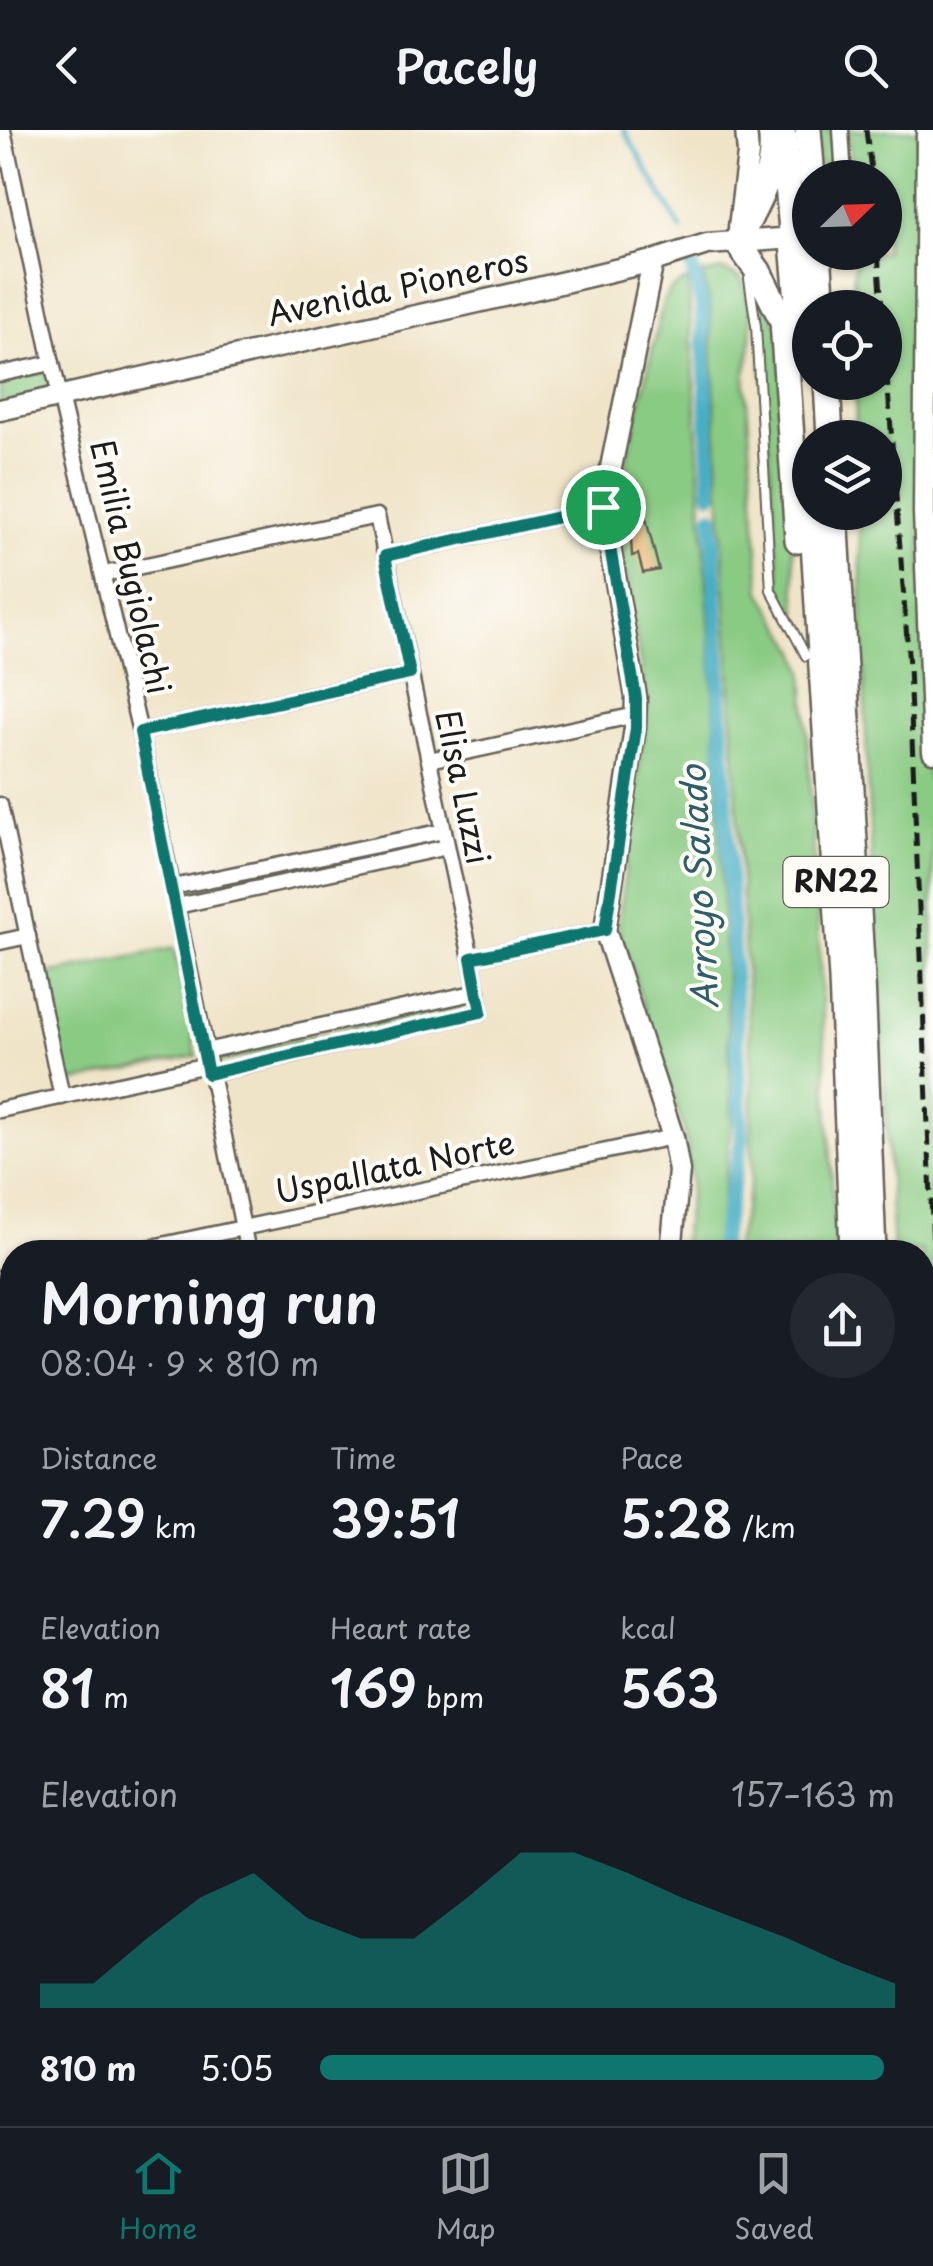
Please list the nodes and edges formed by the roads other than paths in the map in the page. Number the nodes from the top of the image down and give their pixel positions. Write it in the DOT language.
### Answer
graph roads {
  1 [pos="3,130"];
  2 [pos="746,130"];
  3 [pos="770,130"];
  4 [pos="783,130"];
  5 [pos="808,130"];
  6 [pos="841,130"];
  7 [pos="927,130"];
  8 [pos="810,160"];
  9 [pos="843,160"];
  10 [pos="792,181"];
  11 [pos="18,199"];
  12 [pos="0,203"];
  13 [pos="792,238"];
  14 [pos="736,242"];
  15 [pos="654,261"];
  16 [pos="803,270"];
  17 [pos="52,363"];
  18 [pos="0,374"];
  19 [pos="61,394"];
  20 [pos="0,410"];
  21 [pos="808,420"];
  22 [pos="603,507"];
  23 [pos="813,530"];
  24 [pos="836,530"];
  25 [pos="385,556"];
  26 [pos="104,574"];
  27 [pos="410,674"];
  28 [pos="636,715"];
  29 [pos="140,732"];
  30 [pos="933,752"];
  31 [pos="429,760"];
  32 [pos="828,767"];
  33 [pos="0,805"];
  34 [pos="444,832"];
  35 [pos="447,848"];
  36 [pos="173,887"];
  37 [pos="177,906"];
  38 [pos="605,930"];
  39 [pos="28,936"];
  40 [pos="0,942"];
  41 [pos="471,958"];
  42 [pos="478,992"];
  43 [pos="207,1063"];
  44 [pos="62,1097"];
  45 [pos="0,1110"];
  46 [pos="672,1137"];
  47 [pos="244,1230"];
  48 [pos="192,1240"];
  49 [pos="246,1240"];
  50 [pos="672,1240"];
  51 [pos="853,1240"];
  52 [pos="873,1240"];
  1 -- 11 [label="street, Emilia Bugiolachi"];
  2 -- 14 [label="street"];
  3 -- 14 [label="highway"];
  4 -- 10 [label="highway"];
  5 -- 8 [label="highway"];
  6 -- 9 [label="street"];
  7 -- 30 [label="street"];
  11 -- 12 [label="street"];
  11 -- 17 [label="street, Emilia Bugiolachi"];
  13 -- 14 [label="street, Avenida Pioneros"];
  14 -- 15 [label="street, Avenida Pioneros"];
  14 -- 32 [label="highway"];
  15 -- 19 [label="street, Avenida Pioneros"];
  15 -- 22 [label="street"];
  16 -- 21 [label="highway"];
  17 -- 18 [label="street"];
  17 -- 19 [label="street, Emilia Bugiolachi"];
  19 -- 20 [label="street, Avenida Pioneros"];
  19 -- 26 [label="street, Emilia Bugiolachi"];
  22 -- 25 [label="street"];
  22 -- 28 [label="street"];
  23 -- 32 [label="highway, RN22"];
  24 -- 52 [label="highway, RN22"];
  25 -- 26 [label="street, Elisa Luzzi"];
  25 -- 27 [label="street, Elisa Luzzi"];
  26 -- 29 [label="street, Emilia Bugiolachi"];
  27 -- 29 [label="street"];
  27 -- 31 [label="street, Elisa Luzzi"];
  28 -- 31 [label="street"];
  28 -- 38 [label="street"];
  29 -- 36 [label="street, Emilia Bugiolachi"];
  31 -- 34 [label="street, Elisa Luzzi"];
  32 -- 51 [label="highway, RN22"];
  33 -- 39 [label="street"];
  34 -- 35 [label="street, Elisa Luzzi"];
  34 -- 36 [label="street"];
  35 -- 37 [label="street"];
  35 -- 41 [label="street, Elisa Luzzi"];
  36 -- 37 [label="street, Emilia Bugiolachi"];
  37 -- 43 [label="street, Emilia Bugiolachi"];
  38 -- 41 [label="street"];
  38 -- 46 [label="street"];
  39 -- 40 [label="street"];
  39 -- 44 [label="street"];
  41 -- 42 [label="street, Elisa Luzzi"];
  42 -- 43 [label="street"];
  42 -- 43 [label="street, Elisa Luzzi"];
  43 -- 44 [label="street"];
  43 -- 47 [label="street, Emilia Bugiolachi"];
  44 -- 45 [label="street"];
  46 -- 47 [label="street, Uspallata Norte"];
  46 -- 50 [label="street"];
  47 -- 48 [label="street, Uspallata Norte"];
  47 -- 49 [label="street, Emilia Bugiolachi"];
}
